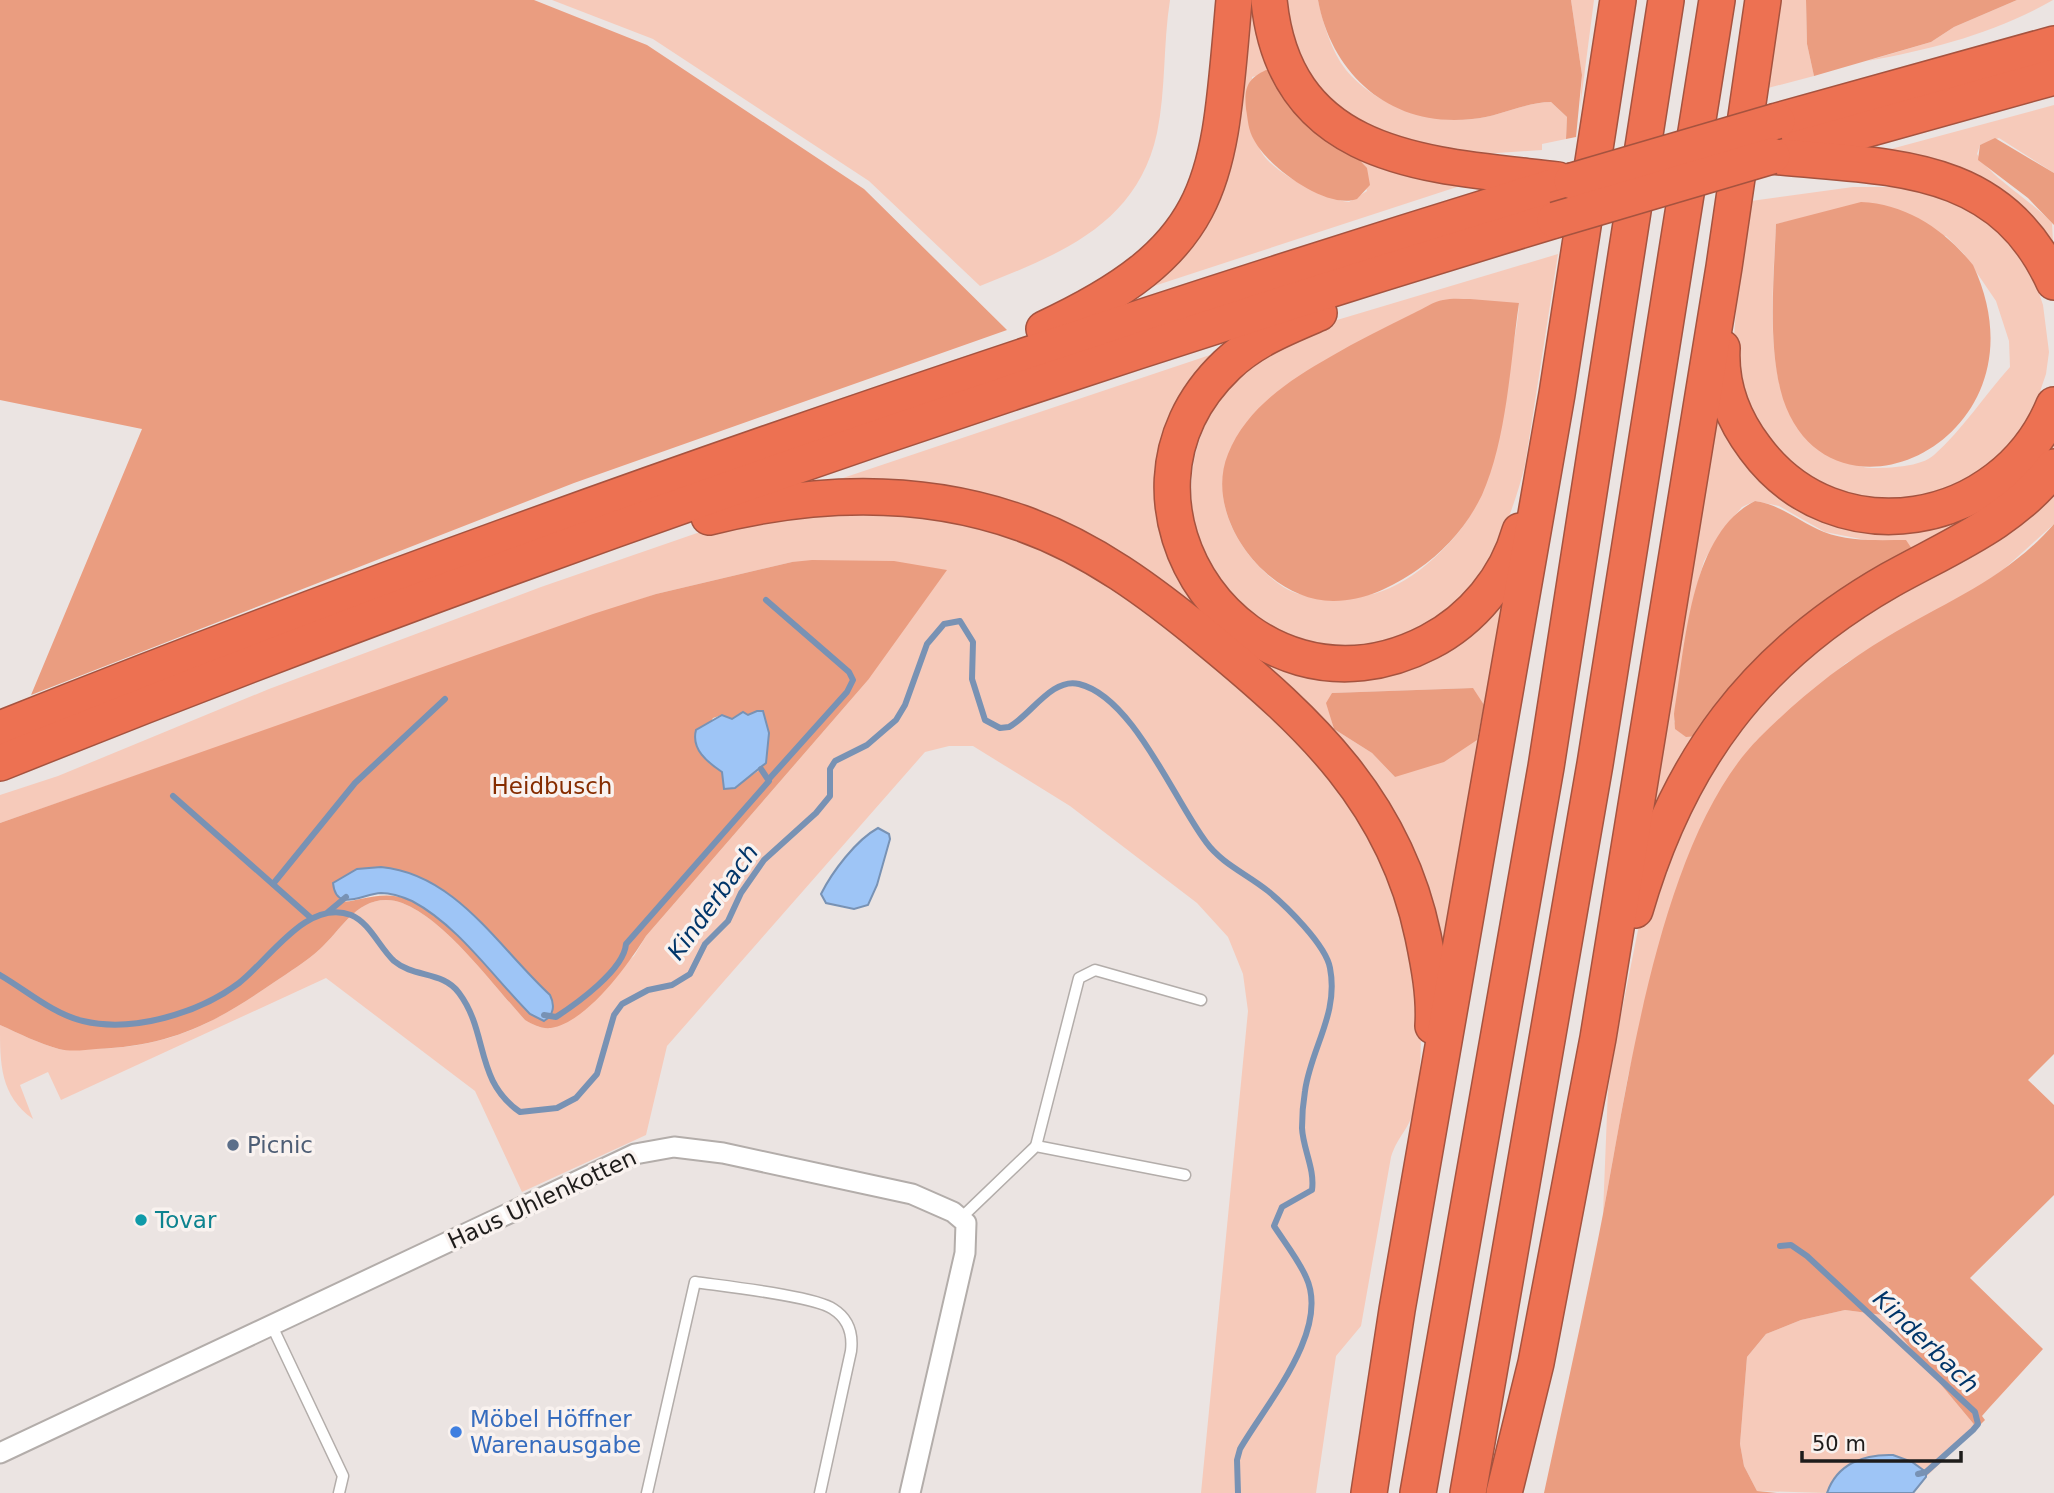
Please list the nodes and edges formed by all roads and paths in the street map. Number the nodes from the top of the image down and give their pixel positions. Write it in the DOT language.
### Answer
graph roads {
  1 [pos="1234,0"];
  2 [pos="1269,0"];
  3 [pos="1607,0"];
  4 [pos="1618,0"];
  5 [pos="1666,0"];
  6 [pos="1717,0"];
  7 [pos="1763,0"];
  8 [pos="2054,17"];
  9 [pos="2054,44"];
  10 [pos="1945,74"];
  11 [pos="2054,77"];
  12 [pos="1605,81"];
  13 [pos="1772,156"];
  14 [pos="1572,181"];
  15 [pos="1479,243"];
  16 [pos="1724,267"];
  17 [pos="2054,282"];
  18 [pos="1557,394"];
  19 [pos="2054,405"];
  20 [pos="831,420"];
  21 [pos="2054,467"];
  22 [pos="489,576"];
  23 [pos="0,729"];
  24 [pos="0,763"];
  25 [pos="1200,1000"];
  26 [pos="1598,1038"];
  27 [pos="1036,1146"];
  28 [pos="1185,1175"];
  29 [pos="1419,1186"];
  30 [pos="961,1218"];
  31 [pos="272,1326"];
  32 [pos="0,1453"];
  33 [pos="339,1493"];
  34 [pos="647,1493"];
  35 [pos="820,1493"];
  36 [pos="910,1493"];
  37 [pos="1369,1493"];
  38 [pos="1418,1493"];
  39 [pos="1468,1493"];
  40 [pos="1504,1493"];
  1 -- 20 [label="highway"];
  2 -- 14 [label="highway"];
  3 -- 12 [label="highway"];
  4 -- 12 [label="highway"];
  5 -- 38 [label="highway"];
  6 -- 39 [label="highway"];
  7 -- 16 [label="highway"];
  8 -- 10 [label="highway"];
  9 -- 10 [label="highway"];
  10 -- 14 [label="highway, bridge"];
  11 -- 13 [label="highway"];
  12 -- 18 [label="highway"];
  13 -- 15 [label="highway, bridge"];
  13 -- 17 [label="highway"];
  14 -- 20 [label="highway"];
  15 -- 18 [label="highway"];
  15 -- 22 [label="highway"];
  16 -- 19 [label="highway"];
  16 -- 26 [label="highway"];
  18 -- 29 [label="highway"];
  20 -- 23 [label="highway"];
  21 -- 26 [label="highway"];
  22 -- 24 [label="highway"];
  22 -- 29 [label="highway"];
  25 -- 27 [label="lane"];
  26 -- 40 [label="highway"];
  27 -- 28 [label="lane"];
  27 -- 30 [label="lane"];
  29 -- 37 [label="highway"];
  30 -- 31 [label="street, Haus Uhlenkotten"];
  30 -- 36 [label="street"];
  31 -- 32 [label="street, Haus Uhlenkotten"];
  31 -- 33 [label="lane"];
  34 -- 35 [label="lane"];
}
